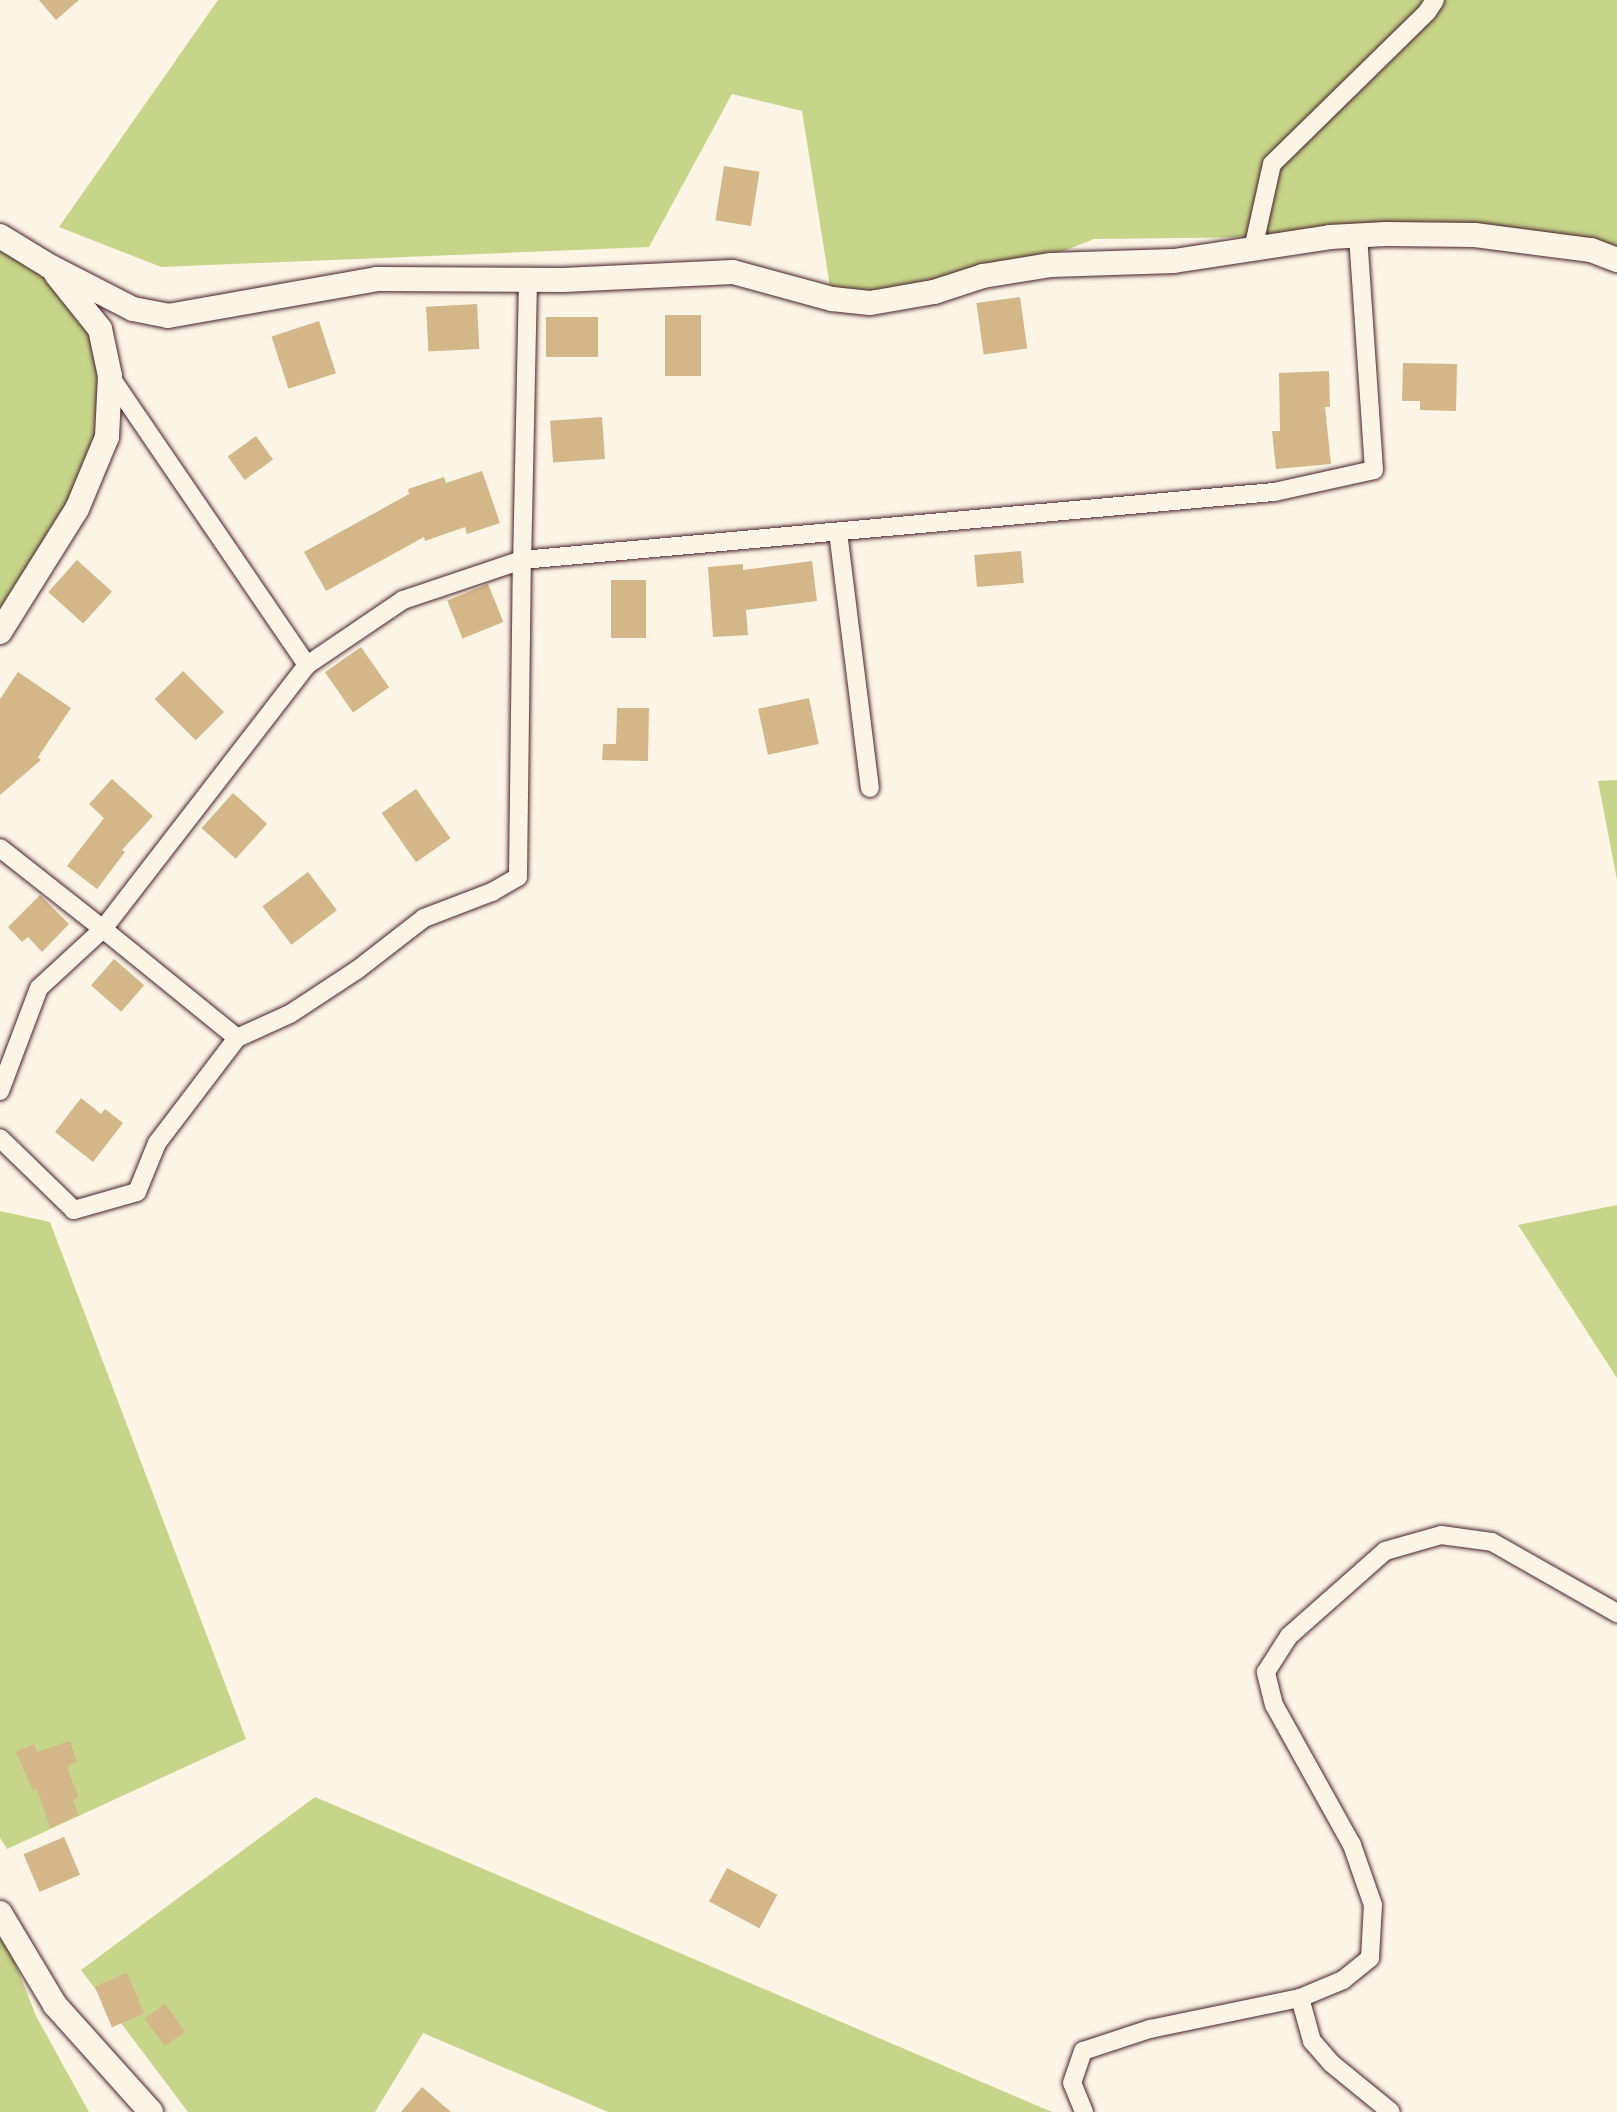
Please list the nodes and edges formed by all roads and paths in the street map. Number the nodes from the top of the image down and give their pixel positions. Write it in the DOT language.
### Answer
graph roads {
  1 [pos="1435,0"];
  2 [pos="0,236"];
  3 [pos="1358,236"];
  4 [pos="1253,249"];
  5 [pos="1617,260"];
  6 [pos="49,266"];
  7 [pos="528,280"];
  8 [pos="110,376"];
  9 [pos="838,532"];
  10 [pos="522,560"];
  11 [pos="0,632"];
  12 [pos="307,665"];
  13 [pos="870,788"];
  14 [pos="0,848"];
  15 [pos="103,929"];
  16 [pos="237,1038"];
  17 [pos="0,1091"];
  18 [pos="0,1138"];
  19 [pos="1617,1613"];
  20 [pos="0,1913"];
  21 [pos="1300,1998"];
  22 [pos="151,2112"];
  23 [pos="1084,2112"];
  24 [pos="1391,2112"];
  1 -- 4 [label="street"];
  2 -- 6 [label="street"];
  3 -- 4 [label="street"];
  3 -- 5 [label="street"];
  3 -- 9 [label="street"];
  4 -- 7 [label="street"];
  6 -- 7 [label="street"];
  6 -- 8 [label="street"];
  7 -- 10 [label="street"];
  8 -- 11 [label="street"];
  8 -- 12 [label="street"];
  9 -- 10 [label="street"];
  9 -- 13 [label="street"];
  10 -- 12 [label="street"];
  10 -- 16 [label="street"];
  12 -- 15 [label="street"];
  14 -- 15 [label="street"];
  15 -- 16 [label="street"];
  15 -- 17 [label="street"];
  16 -- 18 [label="street"];
  19 -- 21 [label="street"];
  20 -- 22 [label="street"];
  21 -- 23 [label="street"];
  21 -- 24 [label="street"];
}
